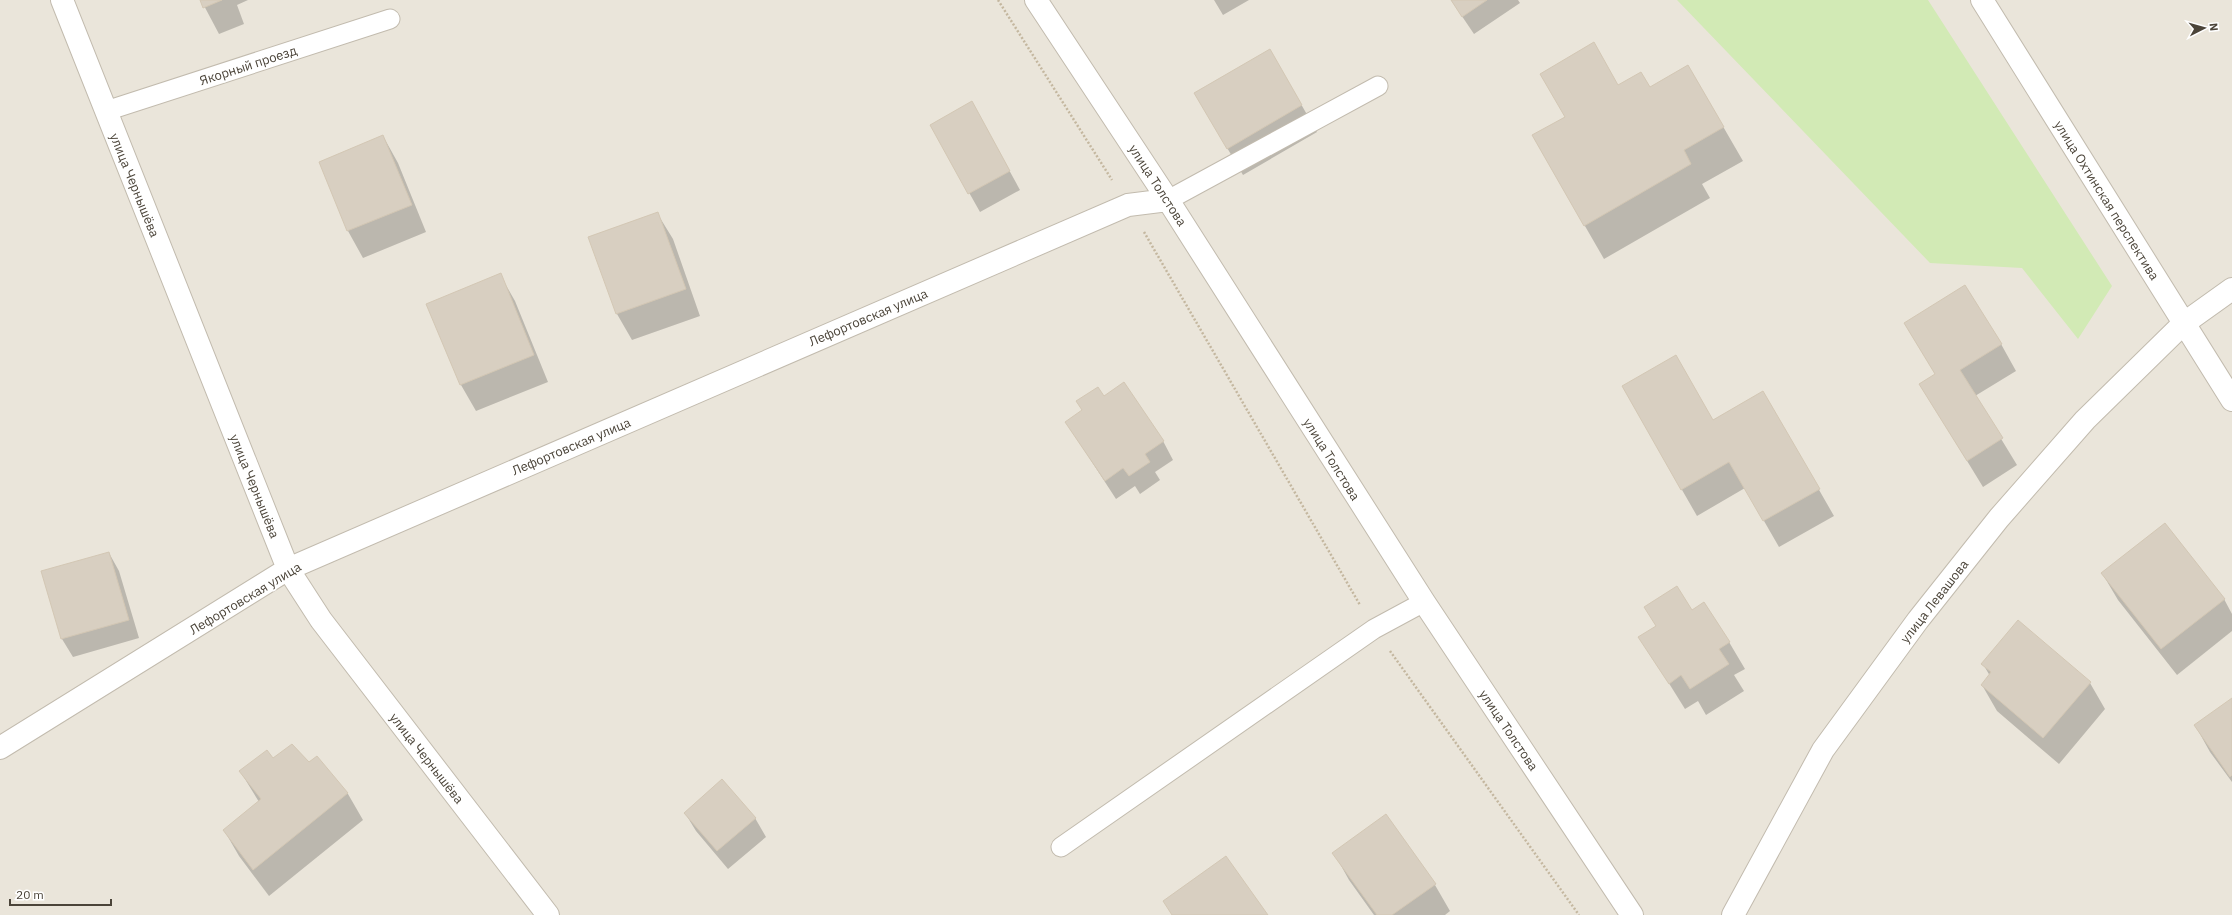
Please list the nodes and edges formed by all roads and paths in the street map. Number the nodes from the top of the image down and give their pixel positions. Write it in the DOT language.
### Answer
graph roads {
  1 [pos="62,0"];
  2 [pos="998,0"];
  3 [pos="1036,0"];
  4 [pos="1982,0"];
  5 [pos="390,19"];
  6 [pos="1378,86"];
  7 [pos="106,111"];
  8 [pos="1168,200"];
  9 [pos="1128,205"];
  10 [pos="2232,289"];
  11 [pos="2183,324"];
  12 [pos="2232,400"];
  13 [pos="288,569"];
  14 [pos="1424,602"];
  15 [pos="1374,629"];
  16 [pos="0,748"];
  17 [pos="1061,847"];
  18 [pos="548,915"];
  19 [pos="1578,915"];
  20 [pos="1632,915"];
  21 [pos="1733,915"];
  1 -- 7 [label="street, улица Чернышёва"];
  2 -- 9 [label="path"];
  3 -- 8 [label="street, улица Толстова"];
  4 -- 11 [label="street, улица Охтинская перспектива"];
  5 -- 7 [label="lane, Якорный проезд"];
  6 -- 8 [label="lane"];
  7 -- 13 [label="street, улица Чернышёва"];
  8 -- 9 [label="street, Лефортовская улица"];
  8 -- 14 [label="street, улица Толстова"];
  9 -- 13 [label="street, Лефортовская улица"];
  9 -- 15 [label="path"];
  10 -- 11 [label="street, улица Левашова"];
  11 -- 12 [label="street, улица Охтинская перспектива"];
  11 -- 21 [label="street, улица Левашова"];
  13 -- 16 [label="street, Лефортовская улица"];
  13 -- 18 [label="street, улица Чернышёва"];
  14 -- 15 [label="lane"];
  14 -- 20 [label="street, улица Толстова"];
  15 -- 17 [label="lane"];
  15 -- 19 [label="path"];
}
